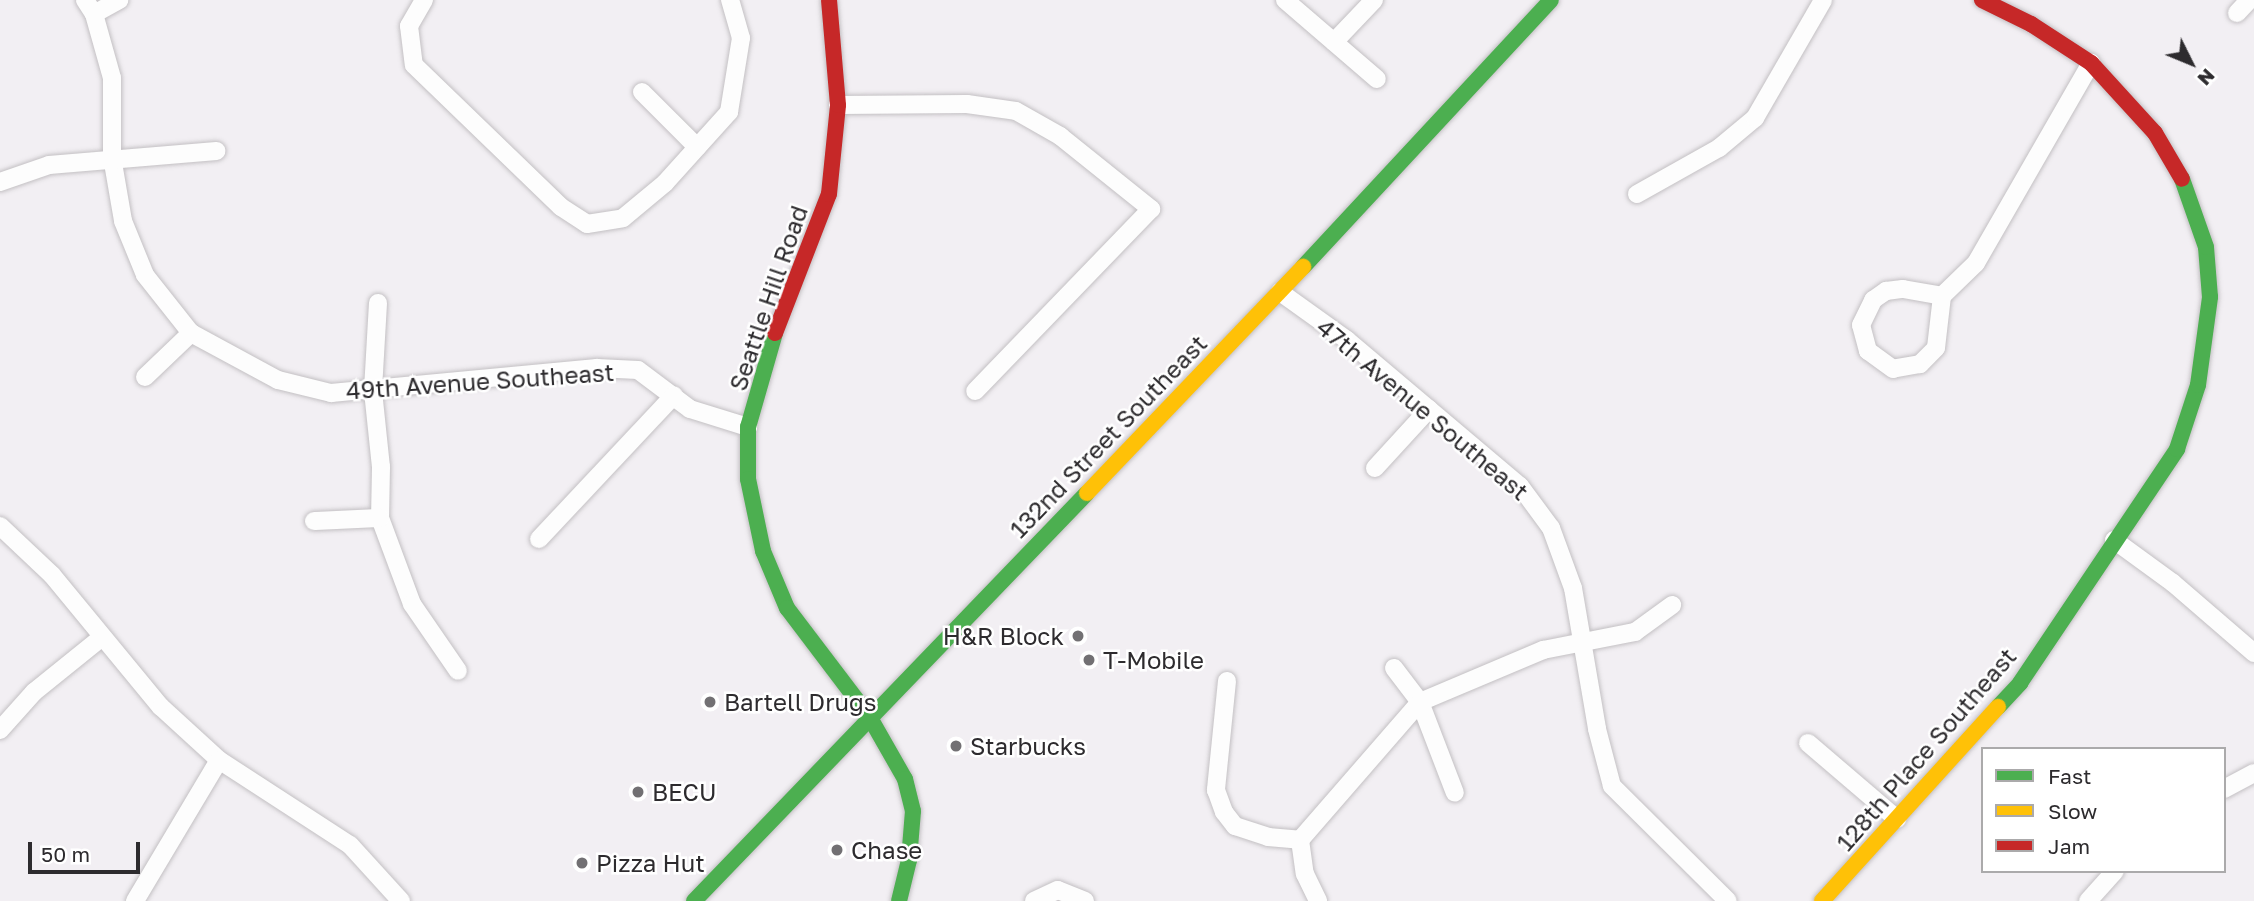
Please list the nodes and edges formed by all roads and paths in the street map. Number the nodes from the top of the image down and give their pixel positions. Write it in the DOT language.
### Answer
graph roads {
  1 [pos="119,0"];
  2 [pos="424,0"];
  3 [pos="730,0"];
  4 [pos="829,0"];
  5 [pos="1285,0"];
  6 [pos="1374,0"];
  7 [pos="1551,0"];
  8 [pos="1823,0"];
  9 [pos="1982,0"];
  10 [pos="90,7"];
  11 [pos="1334,42"];
  12 [pos="2091,63"];
  13 [pos="1377,79"];
  14 [pos="642,92"];
  15 [pos="838,104"];
  16 [pos="697,147"];
  17 [pos="216,151"];
  18 [pos="112,157"];
  19 [pos="0,182"];
  20 [pos="1637,194"];
  21 [pos="1280,292"];
  22 [pos="1942,296"];
  23 [pos="378,303"];
  24 [pos="191,333"];
  25 [pos="145,377"];
  26 [pos="373,391"];
  27 [pos="975,391"];
  28 [pos="674,395"];
  29 [pos="1429,409"];
  30 [pos="748,427"];
  31 [pos="1375,468"];
  32 [pos="380,518"];
  33 [pos="314,521"];
  34 [pos="0,526"];
  35 [pos="539,539"];
  36 [pos="2113,540"];
  37 [pos="1672,605"];
  38 [pos="101,638"];
  39 [pos="1581,641"];
  40 [pos="2254,653"];
  41 [pos="1394,668"];
  42 [pos="458,671"];
  43 [pos="1227,681"];
  44 [pos="1420,702"];
  45 [pos="869,716"];
  46 [pos="0,730"];
  47 [pos="1808,743"];
  48 [pos="219,760"];
  49 [pos="2254,773"];
  50 [pos="2226,788"];
  51 [pos="1455,793"];
  52 [pos="1897,819"];
  53 [pos="1300,840"];
  54 [pos="2113,873"];
  55 [pos="135,901"];
  56 [pos="401,901"];
  57 [pos="694,901"];
  58 [pos="899,901"];
  59 [pos="1034,901"];
  60 [pos="1085,901"];
  61 [pos="1318,901"];
  62 [pos="1728,901"];
  63 [pos="1822,901"];
  64 [pos="2088,901"];
  1 -- 10 [label="street"];
  2 -- 16 [label="street"];
  3 -- 16 [label="street"];
  4 -- 15 [label="main road, Seattle Hill Road"];
  5 -- 11 [label="street"];
  6 -- 11 [label="street"];
  7 -- 21 [label="main road, 132nd Street Southeast"];
  8 -- 20 [label="street"];
  9 -- 12 [label="main road, 128th Place Southeast"];
  10 -- 18 [label="street, 49th Avenue Southeast"];
  11 -- 13 [label="street"];
  12 -- 22 [label="street"];
  12 -- 36 [label="main road, 128th Place Southeast"];
  14 -- 16 [label="street"];
  15 -- 27 [label="street"];
  15 -- 30 [label="main road, Seattle Hill Road"];
  17 -- 18 [label="street"];
  18 -- 19 [label="street"];
  18 -- 24 [label="street, 49th Avenue Southeast"];
  21 -- 29 [label="street, 47th Avenue Southeast"];
  21 -- 45 [label="main road, 132nd Street Southeast"];
  22 -- 22 [label="street"];
  23 -- 26 [label="street"];
  24 -- 25 [label="street"];
  24 -- 26 [label="street, 49th Avenue Southeast"];
  26 -- 28 [label="street, 49th Avenue Southeast"];
  26 -- 32 [label="street"];
  28 -- 30 [label="street, 49th Avenue Southeast"];
  28 -- 35 [label="street"];
  29 -- 31 [label="street"];
  29 -- 39 [label="street, 47th Avenue Southeast"];
  30 -- 45 [label="main road, Seattle Hill Road"];
  32 -- 33 [label="street"];
  32 -- 42 [label="street"];
  34 -- 38 [label="street"];
  36 -- 40 [label="street"];
  36 -- 52 [label="main road, 128th Place Southeast"];
  37 -- 39 [label="street"];
  38 -- 46 [label="street"];
  38 -- 48 [label="street"];
  39 -- 44 [label="street"];
  39 -- 62 [label="street, 47th Avenue Southeast"];
  41 -- 44 [label="street"];
  43 -- 53 [label="street"];
  44 -- 51 [label="street"];
  44 -- 53 [label="street"];
  45 -- 57 [label="main road, 132nd Street Southeast"];
  45 -- 58 [label="main road, Seattle Hill Road"];
  47 -- 52 [label="street"];
  48 -- 55 [label="street"];
  48 -- 56 [label="street"];
  49 -- 50 [label="street"];
  52 -- 63 [label="main road, 128th Place Southeast"];
  53 -- 61 [label="street"];
  54 -- 64 [label="street"];
  59 -- 60 [label="street"];
}
